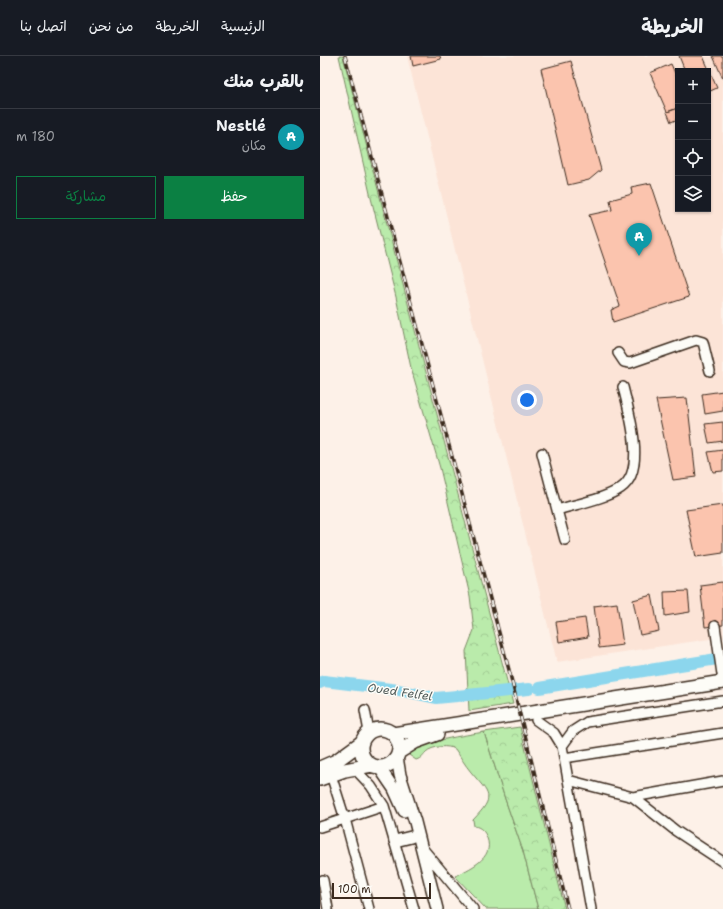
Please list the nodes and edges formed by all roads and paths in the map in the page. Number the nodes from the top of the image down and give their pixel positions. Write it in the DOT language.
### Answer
graph roads {
  1 [pos="618,353"];
  2 [pos="710,371"];
  3 [pos="623,387"];
  4 [pos="542,453"];
  5 [pos="557,510"];
  6 [pos="565,540"];
  7 [pos="715,626"];
  8 [pos="723,682"];
  9 [pos="723,688"];
  10 [pos="723,701"];
  11 [pos="365,710"];
  12 [pos="536,720"];
  13 [pos="723,733"];
  14 [pos="393,734"];
  15 [pos="366,737"];
  16 [pos="562,746"];
  17 [pos="398,754"];
  18 [pos="564,758"];
  19 [pos="375,766"];
  20 [pos="354,768"];
  21 [pos="324,774"];
  22 [pos="568,780"];
  23 [pos="723,781"];
  24 [pos="633,797"];
  25 [pos="384,806"];
  26 [pos="345,819"];
  27 [pos="320,827"];
  28 [pos="411,838"];
  29 [pos="395,841"];
  30 [pos="421,846"];
  31 [pos="723,862"];
  32 [pos="323,880"];
  33 [pos="328,909"];
  34 [pos="369,909"];
  35 [pos="414,909"];
  36 [pos="429,909"];
  37 [pos="437,909"];
  38 [pos="473,909"];
  39 [pos="591,909"];
  1 -- 2 [label="street"];
  3 -- 5 [label="street"];
  4 -- 5 [label="street"];
  5 -- 6 [label="street"];
  7 -- 8 [label="street"];
  8 -- 14 [label="highway"];
  9 -- 12 [label="highway"];
  10 -- 16 [label="street"];
  11 -- 15 [label="street"];
  12 -- 16 [label="street"];
  12 -- 17 [label="highway"];
  13 -- 18 [label="street"];
  14 -- 15 [label="highway"];
  14 -- 17 [label="highway"];
  15 -- 19 [label="highway"];
  15 -- 21 [label="highway"];
  16 -- 18 [label="street"];
  17 -- 19 [label="highway"];
  17 -- 30 [label="main road"];
  18 -- 22 [label="street"];
  19 -- 20 [label="highway"];
  19 -- 28 [label="main road"];
  20 -- 21 [label="highway"];
  20 -- 25 [label="street"];
  21 -- 26 [label="street"];
  22 -- 24 [label="street"];
  22 -- 39 [label="street"];
  23 -- 24 [label="street"];
  24 -- 31 [label="street"];
  25 -- 26 [label="street"];
  25 -- 29 [label="street"];
  26 -- 27 [label="street"];
  26 -- 34 [label="street"];
  28 -- 29 [label="main road"];
  28 -- 36 [label="main road"];
  29 -- 35 [label="street"];
  30 -- 37 [label="main road"];
  30 -- 38 [label="street"];
  32 -- 33 [label="street"];
}
